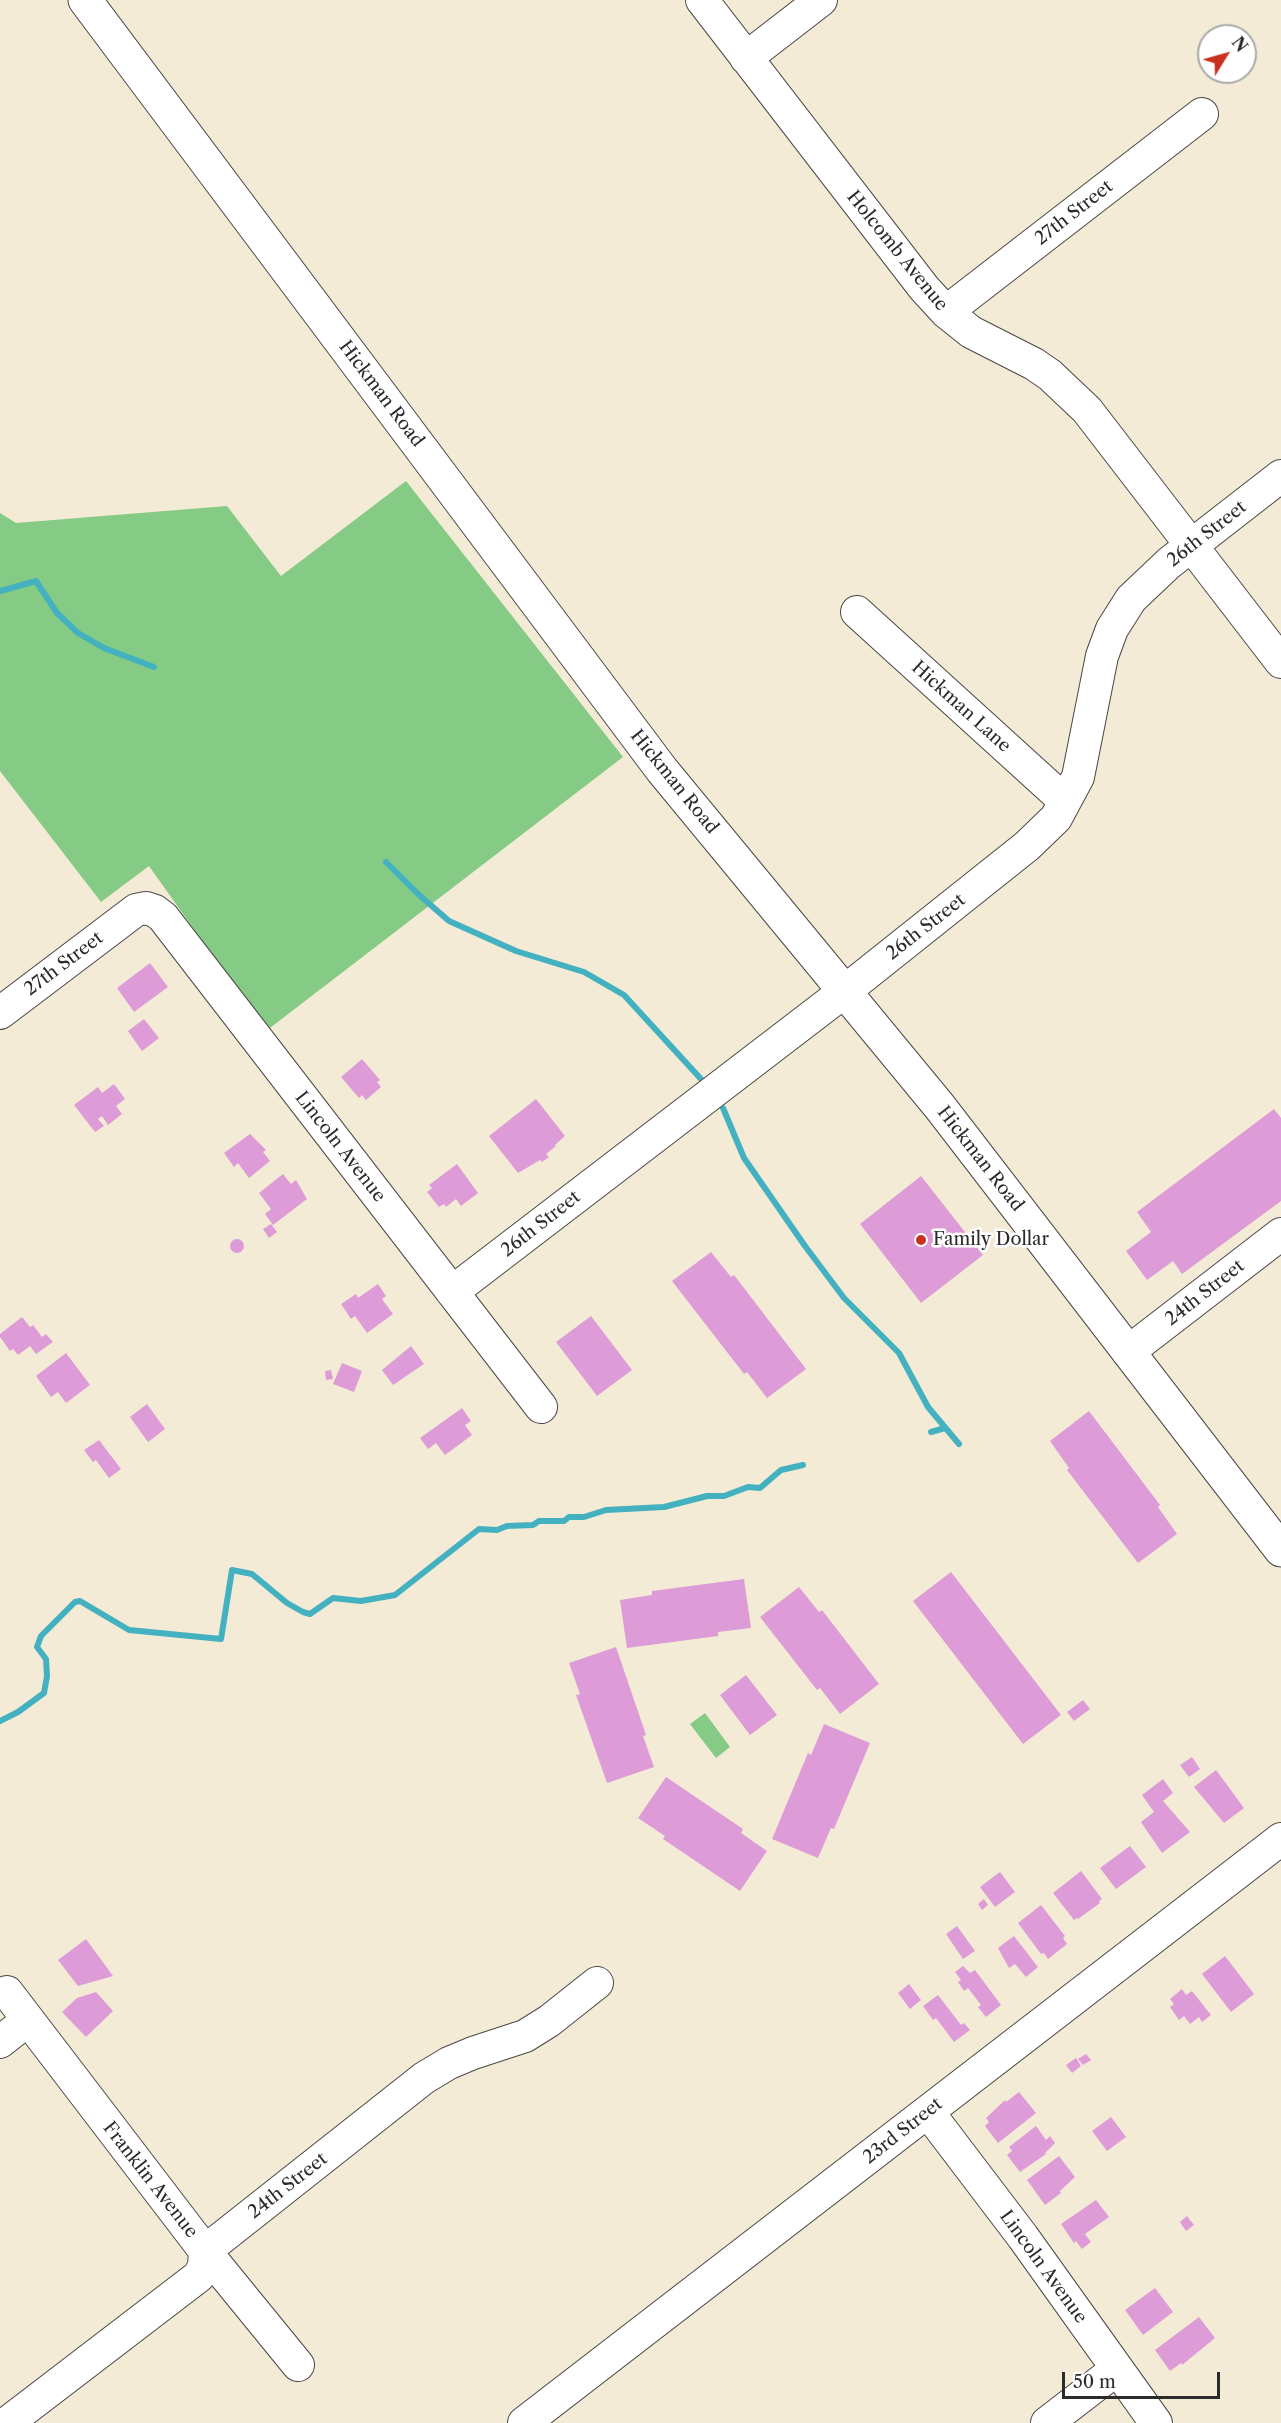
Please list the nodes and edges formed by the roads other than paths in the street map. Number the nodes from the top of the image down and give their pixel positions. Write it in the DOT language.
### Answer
graph roads {
  1 [pos="86,0"];
  2 [pos="702,0"];
  3 [pos="822,0"];
  4 [pos="746,58"];
  5 [pos="1202,114"];
  6 [pos="946,312"];
  7 [pos="1281,476"];
  8 [pos="1192,546"];
  9 [pos="857,612"];
  10 [pos="1281,662"];
  11 [pos="1065,801"];
  12 [pos="128,915"];
  13 [pos="844,991"];
  14 [pos="0,1013"];
  15 [pos="1281,1234"];
  16 [pos="452,1292"];
  17 [pos="1128,1352"];
  18 [pos="541,1407"];
  19 [pos="1281,1550"];
  20 [pos="1281,1839"];
  21 [pos="597,1983"];
  22 [pos="7,1992"];
  23 [pos="28,2020"];
  24 [pos="0,2042"];
  25 [pos="928,2112"];
  26 [pos="205,2251"];
  27 [pos="298,2365"];
  28 [pos="1117,2369"];
  29 [pos="7,2423"];
  30 [pos="524,2423"];
  31 [pos="1047,2423"];
  32 [pos="1156,2423"];
  1 -- 13 [label="main road, Hickman Road"];
  2 -- 4 [label="street, Holcomb Avenue"];
  3 -- 4 [label="street"];
  4 -- 6 [label="street, Holcomb Avenue"];
  5 -- 6 [label="street, 27th Street"];
  6 -- 8 [label="street, Holcomb Avenue"];
  7 -- 8 [label="street, 26th Street"];
  8 -- 10 [label="street, Holcomb Avenue"];
  8 -- 11 [label="street, 26th Street"];
  9 -- 11 [label="street, Hickman Lane"];
  11 -- 13 [label="street, 26th Street"];
  12 -- 14 [label="street, 27th Street"];
  12 -- 16 [label="street, Lincoln Avenue"];
  13 -- 16 [label="street, 26th Street"];
  13 -- 17 [label="main road, Hickman Road"];
  15 -- 17 [label="street, 24th Street"];
  16 -- 18 [label="street, Lincoln Avenue"];
  17 -- 19 [label="main road, Hickman Road"];
  20 -- 25 [label="street, 23rd Street"];
  21 -- 26 [label="street, 24th Street"];
  22 -- 23 [label="street, Franklin Avenue"];
  23 -- 24 [label="street"];
  23 -- 26 [label="street, Franklin Avenue"];
  25 -- 28 [label="street, Lincoln Avenue"];
  25 -- 30 [label="street, 23rd Street"];
  26 -- 27 [label="street, Franklin Avenue"];
  26 -- 29 [label="street"];
  28 -- 31 [label="street"];
  28 -- 32 [label="street, Lincoln Avenue"];
}
